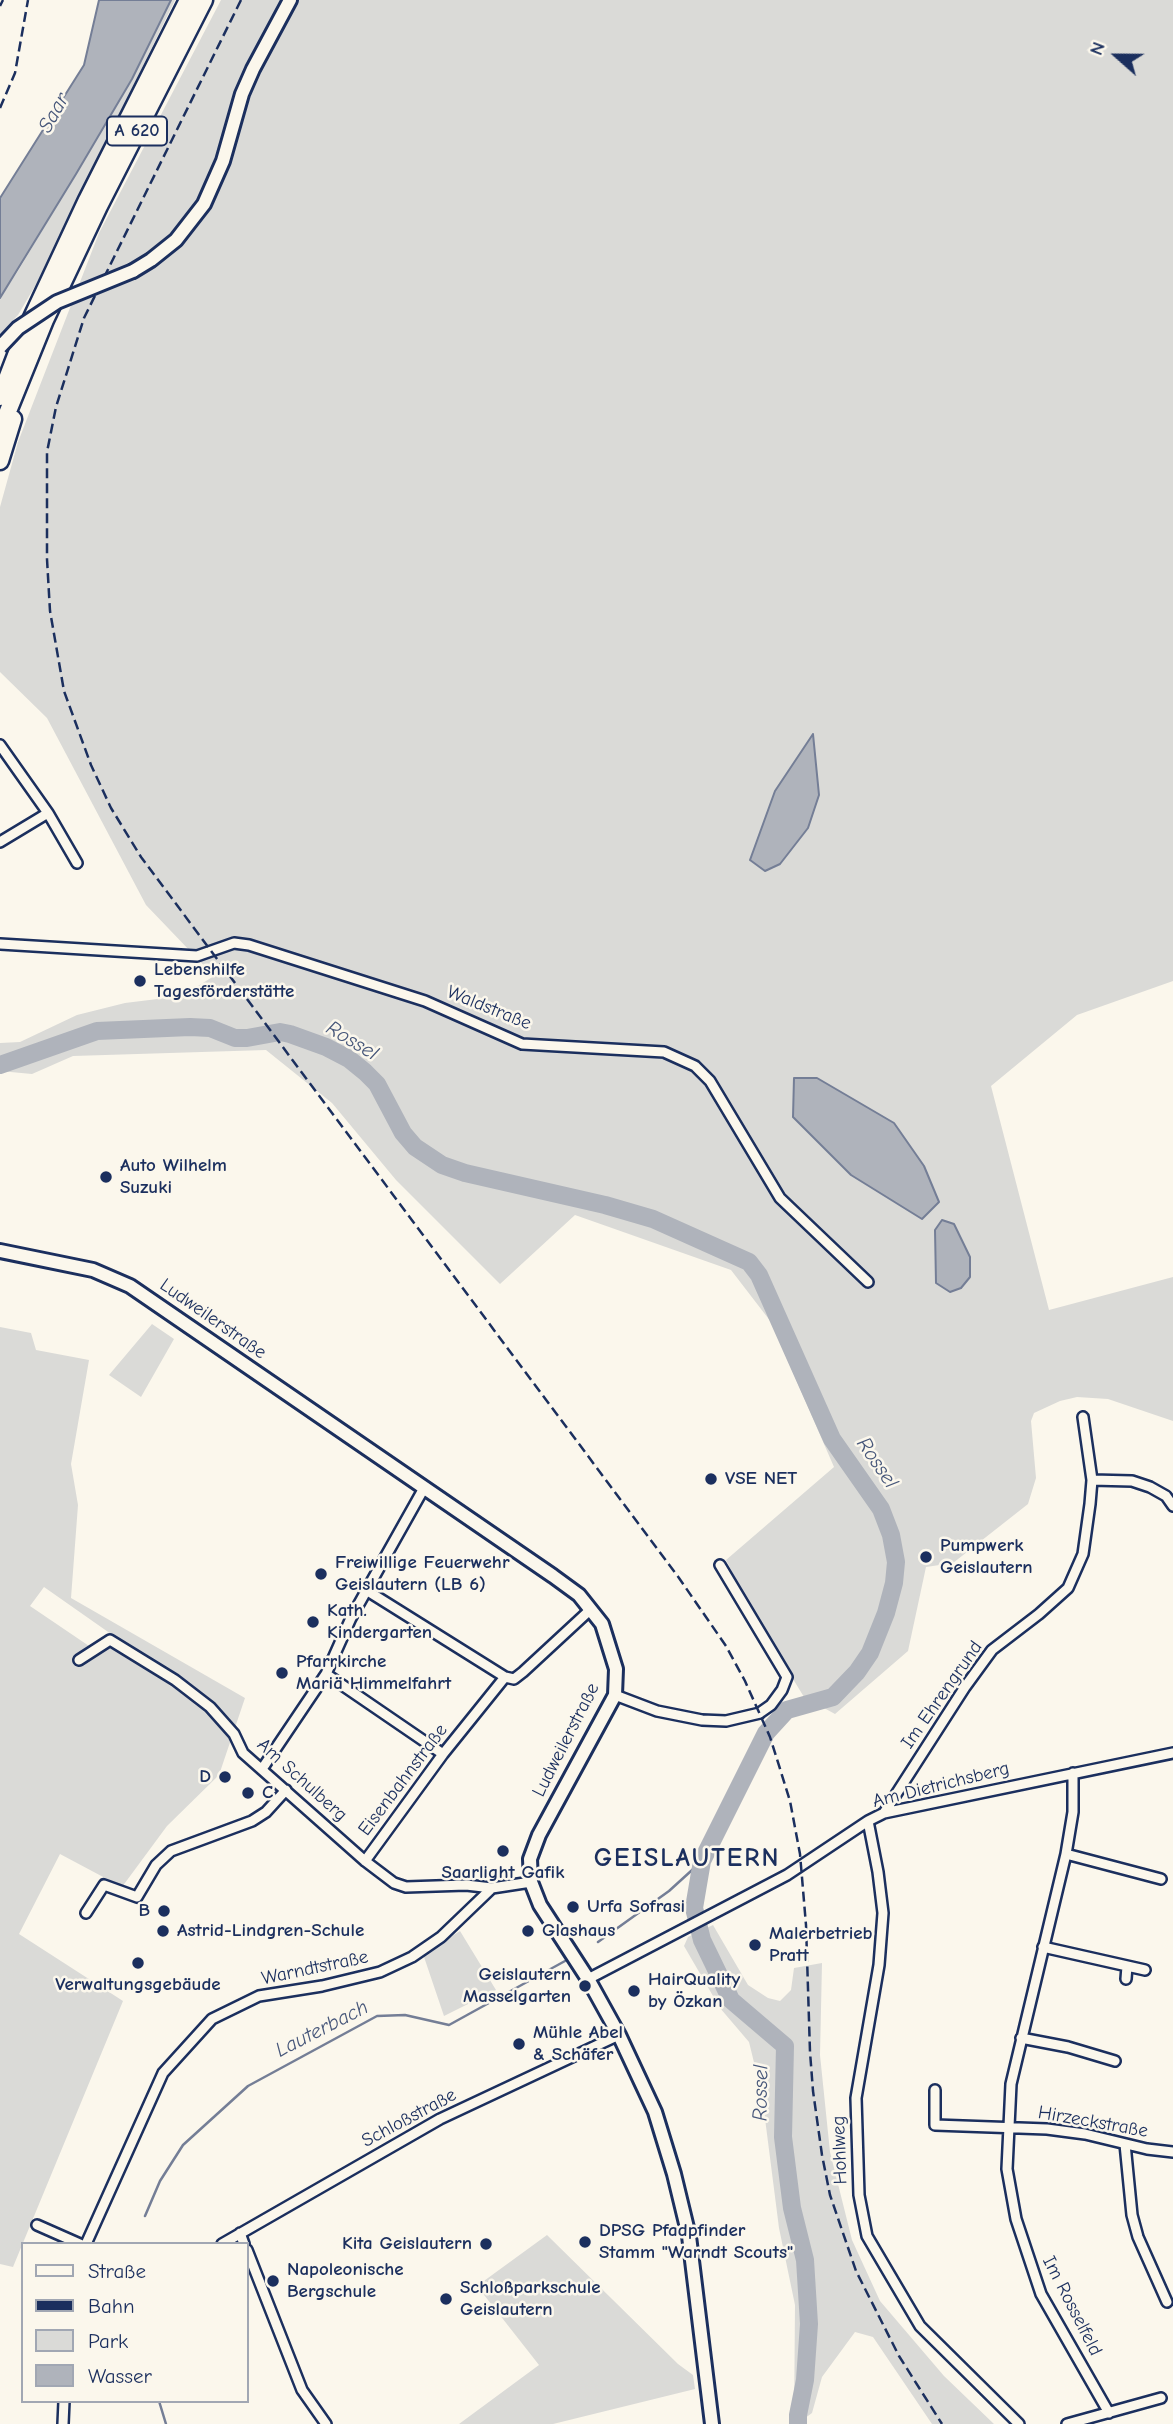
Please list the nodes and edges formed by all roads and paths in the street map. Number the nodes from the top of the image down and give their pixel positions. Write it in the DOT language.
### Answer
graph roads {
  1 [pos="188,0"];
  2 [pos="204,0"];
  3 [pos="290,0"];
  4 [pos="66,260"];
  5 [pos="28,343"];
  6 [pos="0,346"];
  7 [pos="0,381"];
  8 [pos="0,397"];
  9 [pos="0,431"];
  10 [pos="0,461"];
  11 [pos="0,745"];
  12 [pos="48,813"];
  13 [pos="0,842"];
  14 [pos="77,863"];
  15 [pos="0,944"];
  16 [pos="0,1251"];
  17 [pos="868,1282"];
  18 [pos="1083,1417"];
  19 [pos="1091,1480"];
  20 [pos="424,1488"];
  21 [pos="1173,1506"];
  22 [pos="720,1565"];
  23 [pos="366,1590"];
  24 [pos="590,1610"];
  25 [pos="79,1660"];
  26 [pos="326,1674"];
  27 [pos="505,1676"];
  28 [pos="615,1695"];
  29 [pos="1173,1753"];
  30 [pos="443,1754"];
  31 [pos="262,1769"];
  32 [pos="1073,1773"];
  33 [pos="286,1790"];
  34 [pos="884,1814"];
  35 [pos="868,1821"];
  36 [pos="1066,1854"];
  37 [pos="365,1861"];
  38 [pos="1161,1879"];
  39 [pos="531,1882"];
  40 [pos="492,1888"];
  41 [pos="86,1913"];
  42 [pos="1043,1947"];
  43 [pos="1127,1966"];
  44 [pos="1145,1970"];
  45 [pos="588,1979"];
  46 [pos="1126,1979"];
  47 [pos="619,2035"];
  48 [pos="1021,2038"];
  49 [pos="1115,2061"];
  50 [pos="935,2090"];
  51 [pos="1007,2127"];
  52 [pos="1125,2144"];
  53 [pos="1173,2152"];
  54 [pos="37,2225"];
  55 [pos="240,2233"];
  56 [pos="75,2242"];
  57 [pos="87,2242"];
  58 [pos="225,2242"];
  59 [pos="243,2242"];
  60 [pos="248,2253"];
  61 [pos="1167,2302"];
  62 [pos="1161,2399"];
  63 [pos="64,2403"];
  64 [pos="1110,2413"];
  65 [pos="63,2424"];
  66 [pos="326,2424"];
  67 [pos="712,2424"];
  68 [pos="1019,2424"];
  69 [pos="1067,2424"];
  1 -- 4 [label="highway, A 620"];
  2 -- 4 [label="highway, A 620"];
  3 -- 6 [label="main road, bridge"];
  4 -- 5 [label="highway, A 620"];
  4 -- 5 [label="highway, A 620"];
  5 -- 7 [label="highway"];
  5 -- 8 [label="highway, A 620"];
  5 -- 9 [label="highway, A 620"];
  5 -- 10 [label="highway, A 620"];
  11 -- 12 [label="street"];
  12 -- 13 [label="street"];
  12 -- 14 [label="street"];
  15 -- 17 [label="street, Waldstraße"];
  16 -- 20 [label="main road, Ludweilerstraße"];
  18 -- 19 [label="street, Im Ehrengrund"];
  19 -- 21 [label="street"];
  19 -- 34 [label="street, Im Ehrengrund"];
  20 -- 23 [label="street"];
  20 -- 24 [label="main road, Ludweilerstraße"];
  22 -- 28 [label="street"];
  23 -- 26 [label="street"];
  23 -- 27 [label="street"];
  24 -- 27 [label="street, Eisenbahnstraße"];
  24 -- 28 [label="main road, Ludweilerstraße"];
  25 -- 31 [label="street, Am Schulberg"];
  26 -- 30 [label="street"];
  26 -- 31 [label="street"];
  27 -- 30 [label="street, Eisenbahnstraße"];
  28 -- 39 [label="main road, Ludweilerstraße"];
  29 -- 32 [label="street, Am Dietrichsberg"];
  30 -- 37 [label="street, Eisenbahnstraße"];
  31 -- 33 [label="street, Am Schulberg"];
  32 -- 34 [label="street, Am Dietrichsberg"];
  32 -- 36 [label="street, Im Rosselfeld"];
  33 -- 37 [label="street, Am Schulberg"];
  33 -- 41 [label="street"];
  34 -- 35 [label="street, Am Dietrichsberg"];
  35 -- 45 [label="street, Am Dietrichsberg"];
  35 -- 68 [label="street, Hohlweg"];
  36 -- 38 [label="street"];
  36 -- 42 [label="street, Im Rosselfeld"];
  37 -- 40 [label="street, Am Schulberg"];
  39 -- 40 [label="street, Am Schulberg"];
  39 -- 45 [label="main road"];
  40 -- 57 [label="street, Warndtstraße"];
  42 -- 43 [label="street"];
  42 -- 48 [label="street, Im Rosselfeld"];
  43 -- 44 [label="street"];
  43 -- 46 [label="street"];
  45 -- 47 [label="main road"];
  47 -- 55 [label="street, Schloßstraße"];
  47 -- 67 [label="main road"];
  48 -- 49 [label="street"];
  48 -- 51 [label="street, Im Rosselfeld"];
  50 -- 51 [label="street"];
  51 -- 52 [label="street, Hirzeckstraße"];
  51 -- 64 [label="street, Im Rosselfeld"];
  52 -- 53 [label="street, Hirzeckstraße"];
  52 -- 61 [label="street"];
  54 -- 56 [label="street"];
  55 -- 58 [label="street, Schloßstraße"];
  55 -- 59 [label="street"];
  60 -- 66 [label="street"];
  62 -- 64 [label="street"];
  63 -- 65 [label="street"];
  64 -- 69 [label="street"];
}
